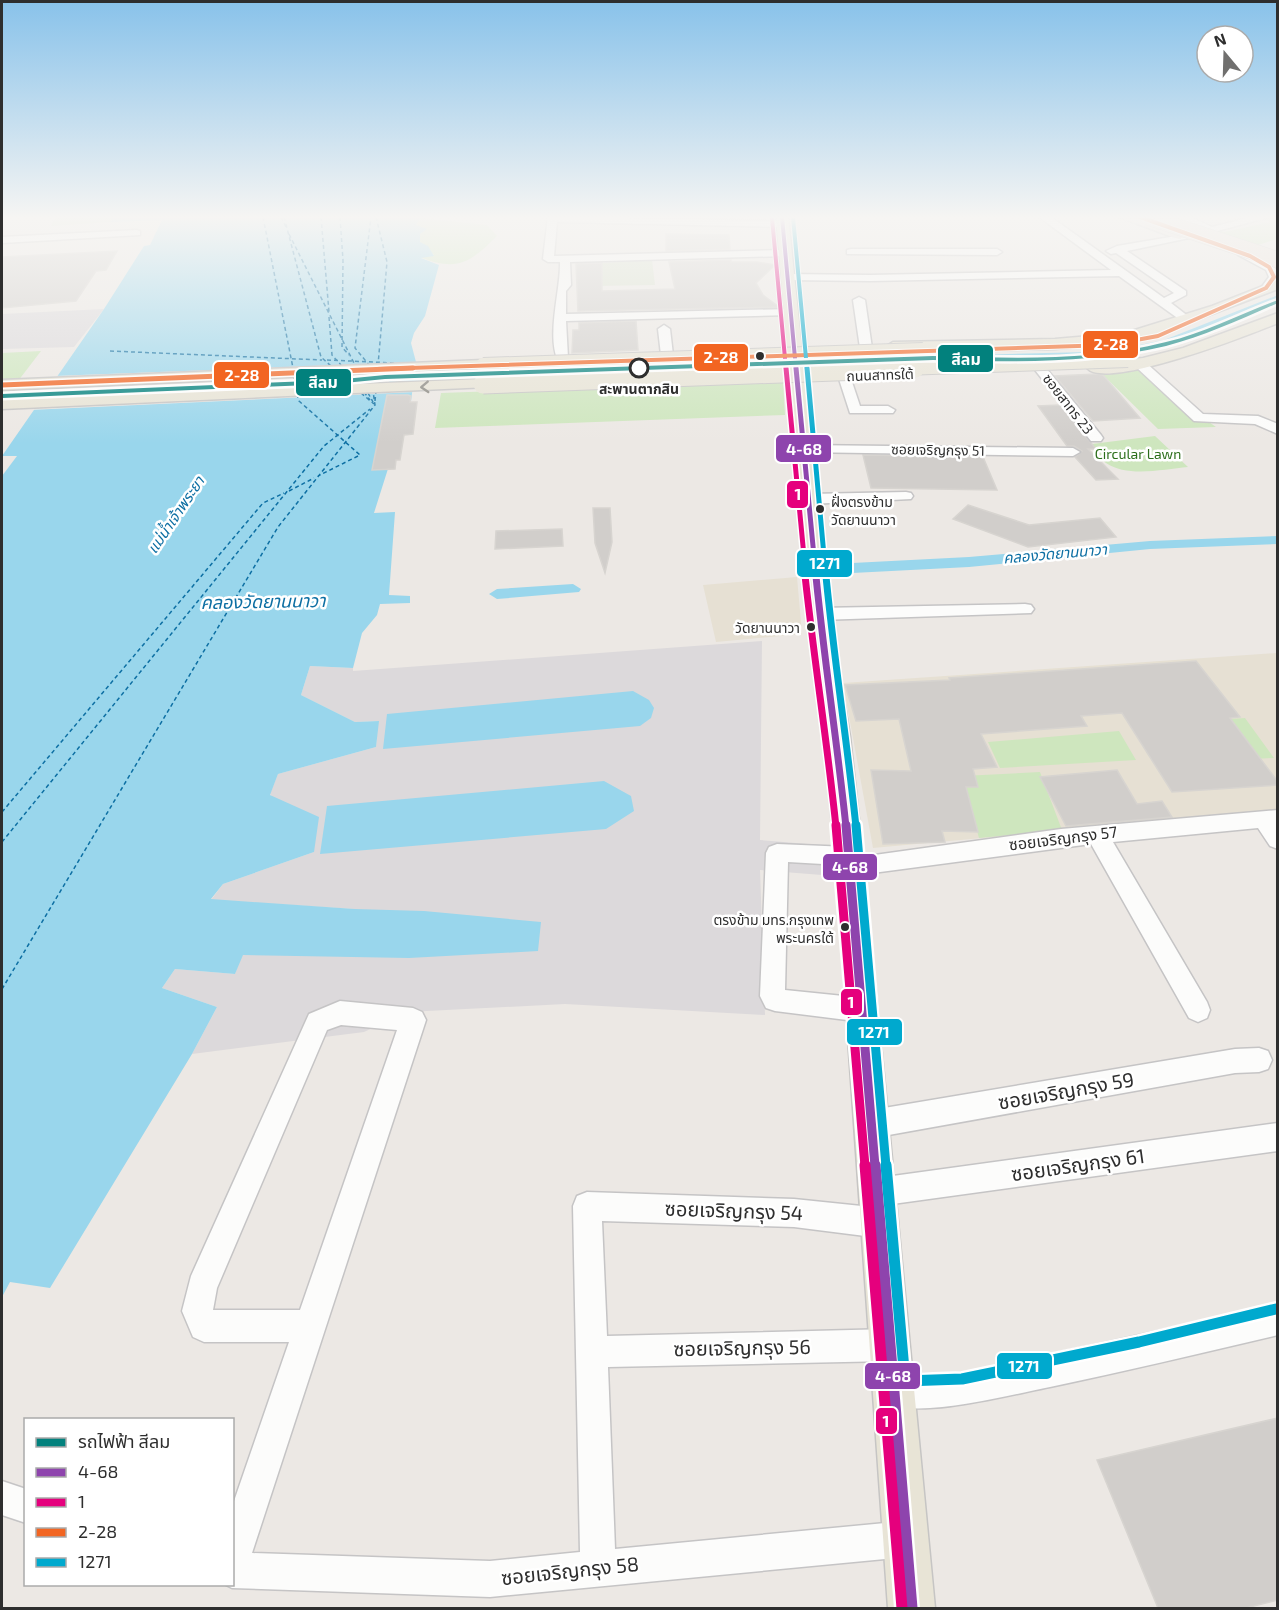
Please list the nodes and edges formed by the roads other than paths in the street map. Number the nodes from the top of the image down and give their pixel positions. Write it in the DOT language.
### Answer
graph roads {
  1 [pos="561,292"];
  2 [pos="789,292"];
  3 [pos="1149,292"];
  4 [pos="1181,292"];
  5 [pos="1258,292"];
  6 [pos="859,300"];
  7 [pos="1164,303"];
  8 [pos="1218,309"];
  9 [pos="1278,309"];
  10 [pos="790,312"];
  11 [pos="1278,317"];
  12 [pos="560,318"];
  13 [pos="1187,320"];
  14 [pos="664,329"];
  15 [pos="866,348"];
  16 [pos="667,355"];
  17 [pos="562,358"];
  18 [pos="443,362"];
  19 [pos="1134,362"];
  20 [pos="797,364"];
  21 [pos="1041,370"];
  22 [pos="844,376"];
  23 [pos="2,385"];
  24 [pos="2,404"];
  25 [pos="888,410"];
  26 [pos="1278,430"];
  27 [pos="1096,438"];
  28 [pos="804,449"];
  29 [pos="1072,452"];
  30 [pos="906,496"];
  31 [pos="810,499"];
  32 [pos="1025,609"];
  33 [pos="819,614"];
  34 [pos="1270,818"];
  35 [pos="1097,834"];
  36 [pos="1278,840"];
  37 [pos="849,862"];
  38 [pos="863,1010"];
  39 [pos="1198,1010"];
  40 [pos="1259,1060"];
  41 [pos="872,1124"];
  42 [pos="1278,1137"];
  43 [pos="879,1208"];
  44 [pos="1278,1319"];
  45 [pos="311,1326"];
  46 [pos="891,1345"];
  47 [pos="592,1352"];
  48 [pos="895,1392"];
  49 [pos="2,1498"];
  50 [pos="24,1505"];
  51 [pos="906,1539"];
  52 [pos="234,1554"];
  53 [pos="598,1568"];
  54 [pos="234,1570"];
  55 [pos="912,1608"];
  1 -- 12 [label="street"];
  2 -- 10 [label="main road"];
  3 -- 7 [label="street"];
  4 -- 7 [label="street"];
  5 -- 8 [label="main road"];
  6 -- 15 [label="street"];
  7 -- 13 [label="street"];
  8 -- 13 [label="main road"];
  8 -- 23 [label="main road, bridge"];
  9 -- 19 [label="main road, ถนนสาทรใต้"];
  10 -- 12 [label="street"];
  10 -- 20 [label="main road"];
  11 -- 19 [label="main road, ถนนสาทรใต้"];
  12 -- 17 [label="street"];
  13 -- 15 [label="main road"];
  14 -- 16 [label="street"];
  15 -- 20 [label="main road"];
  16 -- 17 [label="street"];
  16 -- 20 [label="street"];
  17 -- 18 [label="street"];
  19 -- 21 [label="main road, ถนนสาทรใต้"];
  19 -- 24 [label="main road, one-way, bridge"];
  19 -- 26 [label="street"];
  20 -- 22 [label="main road, ถนนสาทรใต้"];
  20 -- 28 [label="main road"];
  21 -- 22 [label="main road, ถนนสาทรใต้"];
  21 -- 27 [label="street, ซอยสาทร 23"];
  22 -- 25 [label="street"];
  28 -- 29 [label="street, ซอยเจริญกรุง 51"];
  28 -- 31 [label="main road"];
  30 -- 31 [label="street"];
  31 -- 33 [label="main road"];
  32 -- 33 [label="street"];
  33 -- 37 [label="main road"];
  34 -- 35 [label="street, ซอยเจริญกรุง 57"];
  34 -- 36 [label="street"];
  35 -- 37 [label="street, ซอยเจริญกรุง 57"];
  35 -- 39 [label="street"];
  37 -- 38 [label="main road"];
  37 -- 38 [label="street, ซอยเจริญกรุง 57"];
  38 -- 41 [label="main road"];
  40 -- 41 [label="street, ซอยเจริญกรุง 59"];
  41 -- 43 [label="main road"];
  42 -- 43 [label="street, ซอยเจริญกรุง 61"];
  43 -- 46 [label="main road"];
  43 -- 47 [label="street, ซอยเจริญกรุง 54"];
  44 -- 48 [label="street"];
  45 -- 45 [label="street"];
  45 -- 52 [label="street"];
  46 -- 47 [label="street, ซอยเจริญกรุง 56"];
  46 -- 48 [label="main road"];
  47 -- 53 [label="street"];
  48 -- 51 [label="main road"];
  49 -- 50 [label="street"];
  51 -- 53 [label="street, ซอยเจริญกรุง 58"];
  51 -- 55 [label="main road"];
  53 -- 54 [label="street, ซอยเจริญกรุง 58"];
}
